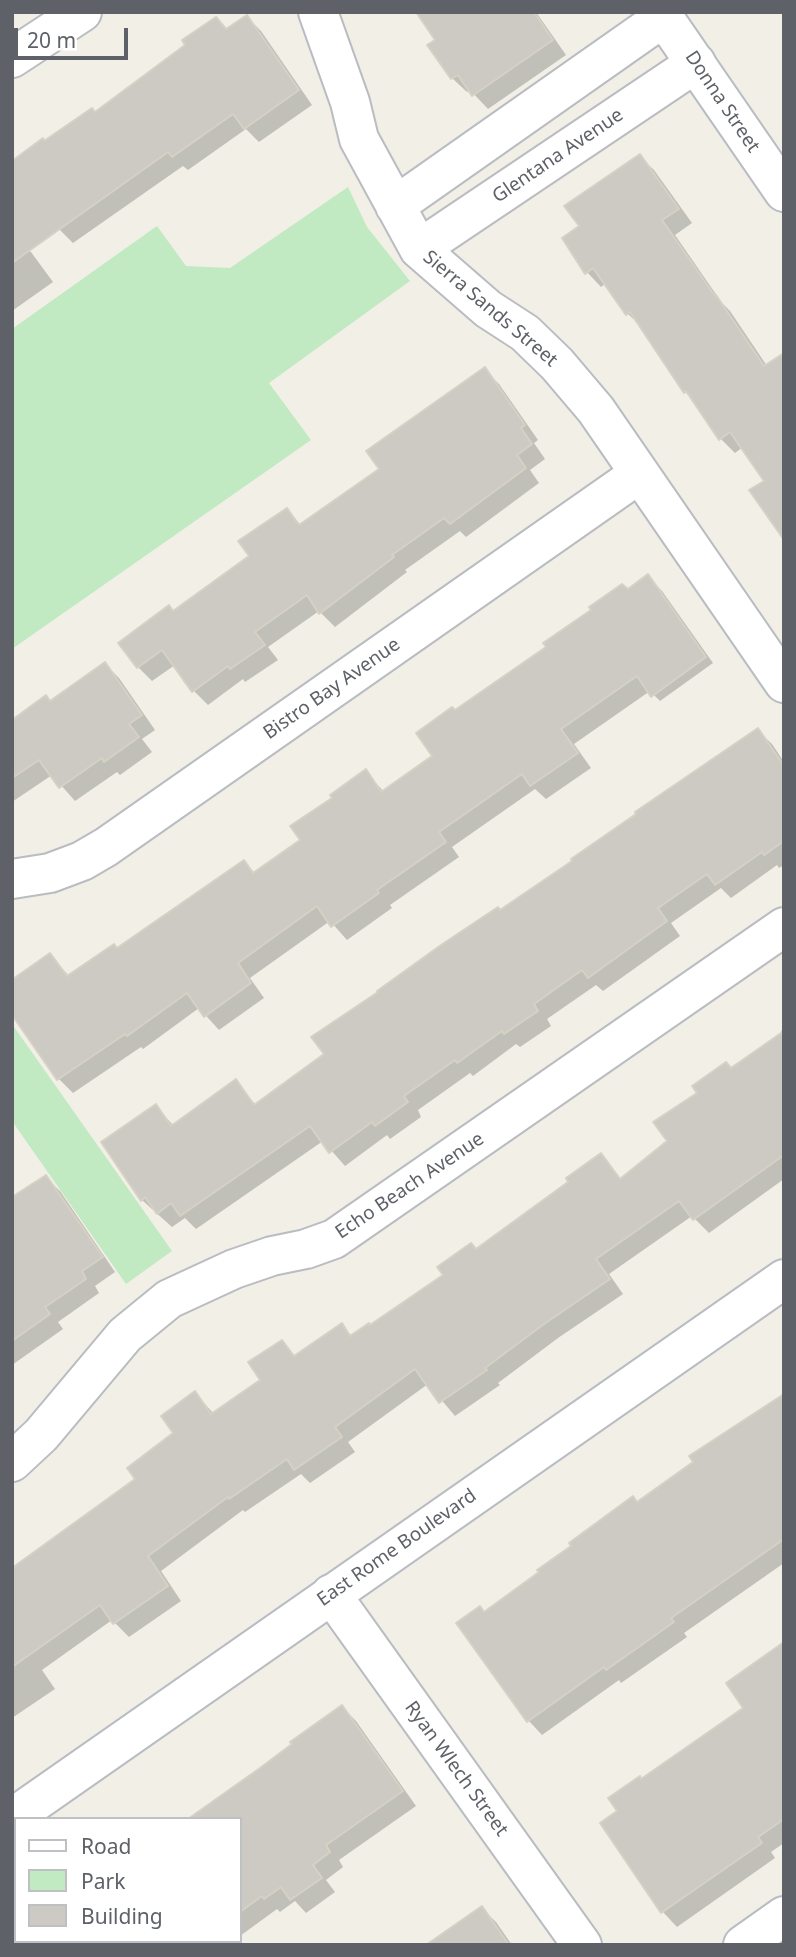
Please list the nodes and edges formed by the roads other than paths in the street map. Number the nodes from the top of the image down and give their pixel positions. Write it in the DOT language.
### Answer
graph roads {
  1 [pos="82,12"];
  2 [pos="318,12"];
  3 [pos="662,15"];
  4 [pos="12,58"];
  5 [pos="696,63"];
  6 [pos="784,192"];
  7 [pos="395,206"];
  8 [pos="419,249"];
  9 [pos="639,474"];
  10 [pos="784,683"];
  11 [pos="12,879"];
  12 [pos="784,927"];
  13 [pos="784,1279"];
  14 [pos="12,1462"];
  15 [pos="331,1594"];
  16 [pos="12,1818"];
  17 [pos="784,1916"];
  18 [pos="582,1945"];
  19 [pos="743,1945"];
  1 -- 4 [label="street"];
  2 -- 7 [label="street, Sierra Sands Street"];
  3 -- 5 [label="street, Donna Street"];
  3 -- 7 [label="street"];
  5 -- 6 [label="street, Donna Street"];
  5 -- 8 [label="street, Glentana Avenue"];
  7 -- 8 [label="street, Sierra Sands Street"];
  8 -- 9 [label="street, Sierra Sands Street"];
  9 -- 10 [label="street, Sierra Sands Street"];
  9 -- 11 [label="street, Bistro Bay Avenue"];
  12 -- 14 [label="street, Echo Beach Avenue"];
  13 -- 15 [label="street, East Rome Boulevard"];
  15 -- 16 [label="street, East Rome Boulevard"];
  15 -- 18 [label="street, Ryan Wlech Street"];
  17 -- 19 [label="street"];
}
